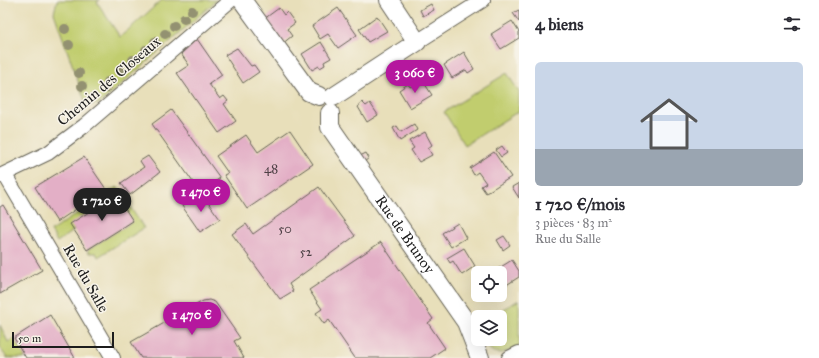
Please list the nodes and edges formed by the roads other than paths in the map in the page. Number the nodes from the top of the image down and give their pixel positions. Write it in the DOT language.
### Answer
graph roads {
  1 [pos="232,0"];
  2 [pos="242,0"];
  3 [pos="389,0"];
  4 [pos="483,0"];
  5 [pos="417,42"];
  6 [pos="327,102"];
  7 [pos="2,175"];
  8 [pos="519,353"];
  9 [pos="113,358"];
  10 [pos="480,358"];
  11 [pos="509,358"];
  1 -- 7 [label="street, Chemin des Closeaux"];
  2 -- 6 [label="street"];
  3 -- 5 [label="street"];
  4 -- 5 [label="street"];
  5 -- 6 [label="street"];
  6 -- 10 [label="street, Rue de Brunoy"];
  7 -- 9 [label="street, Rue du Salle"];
  8 -- 11 [label="street"];
}
